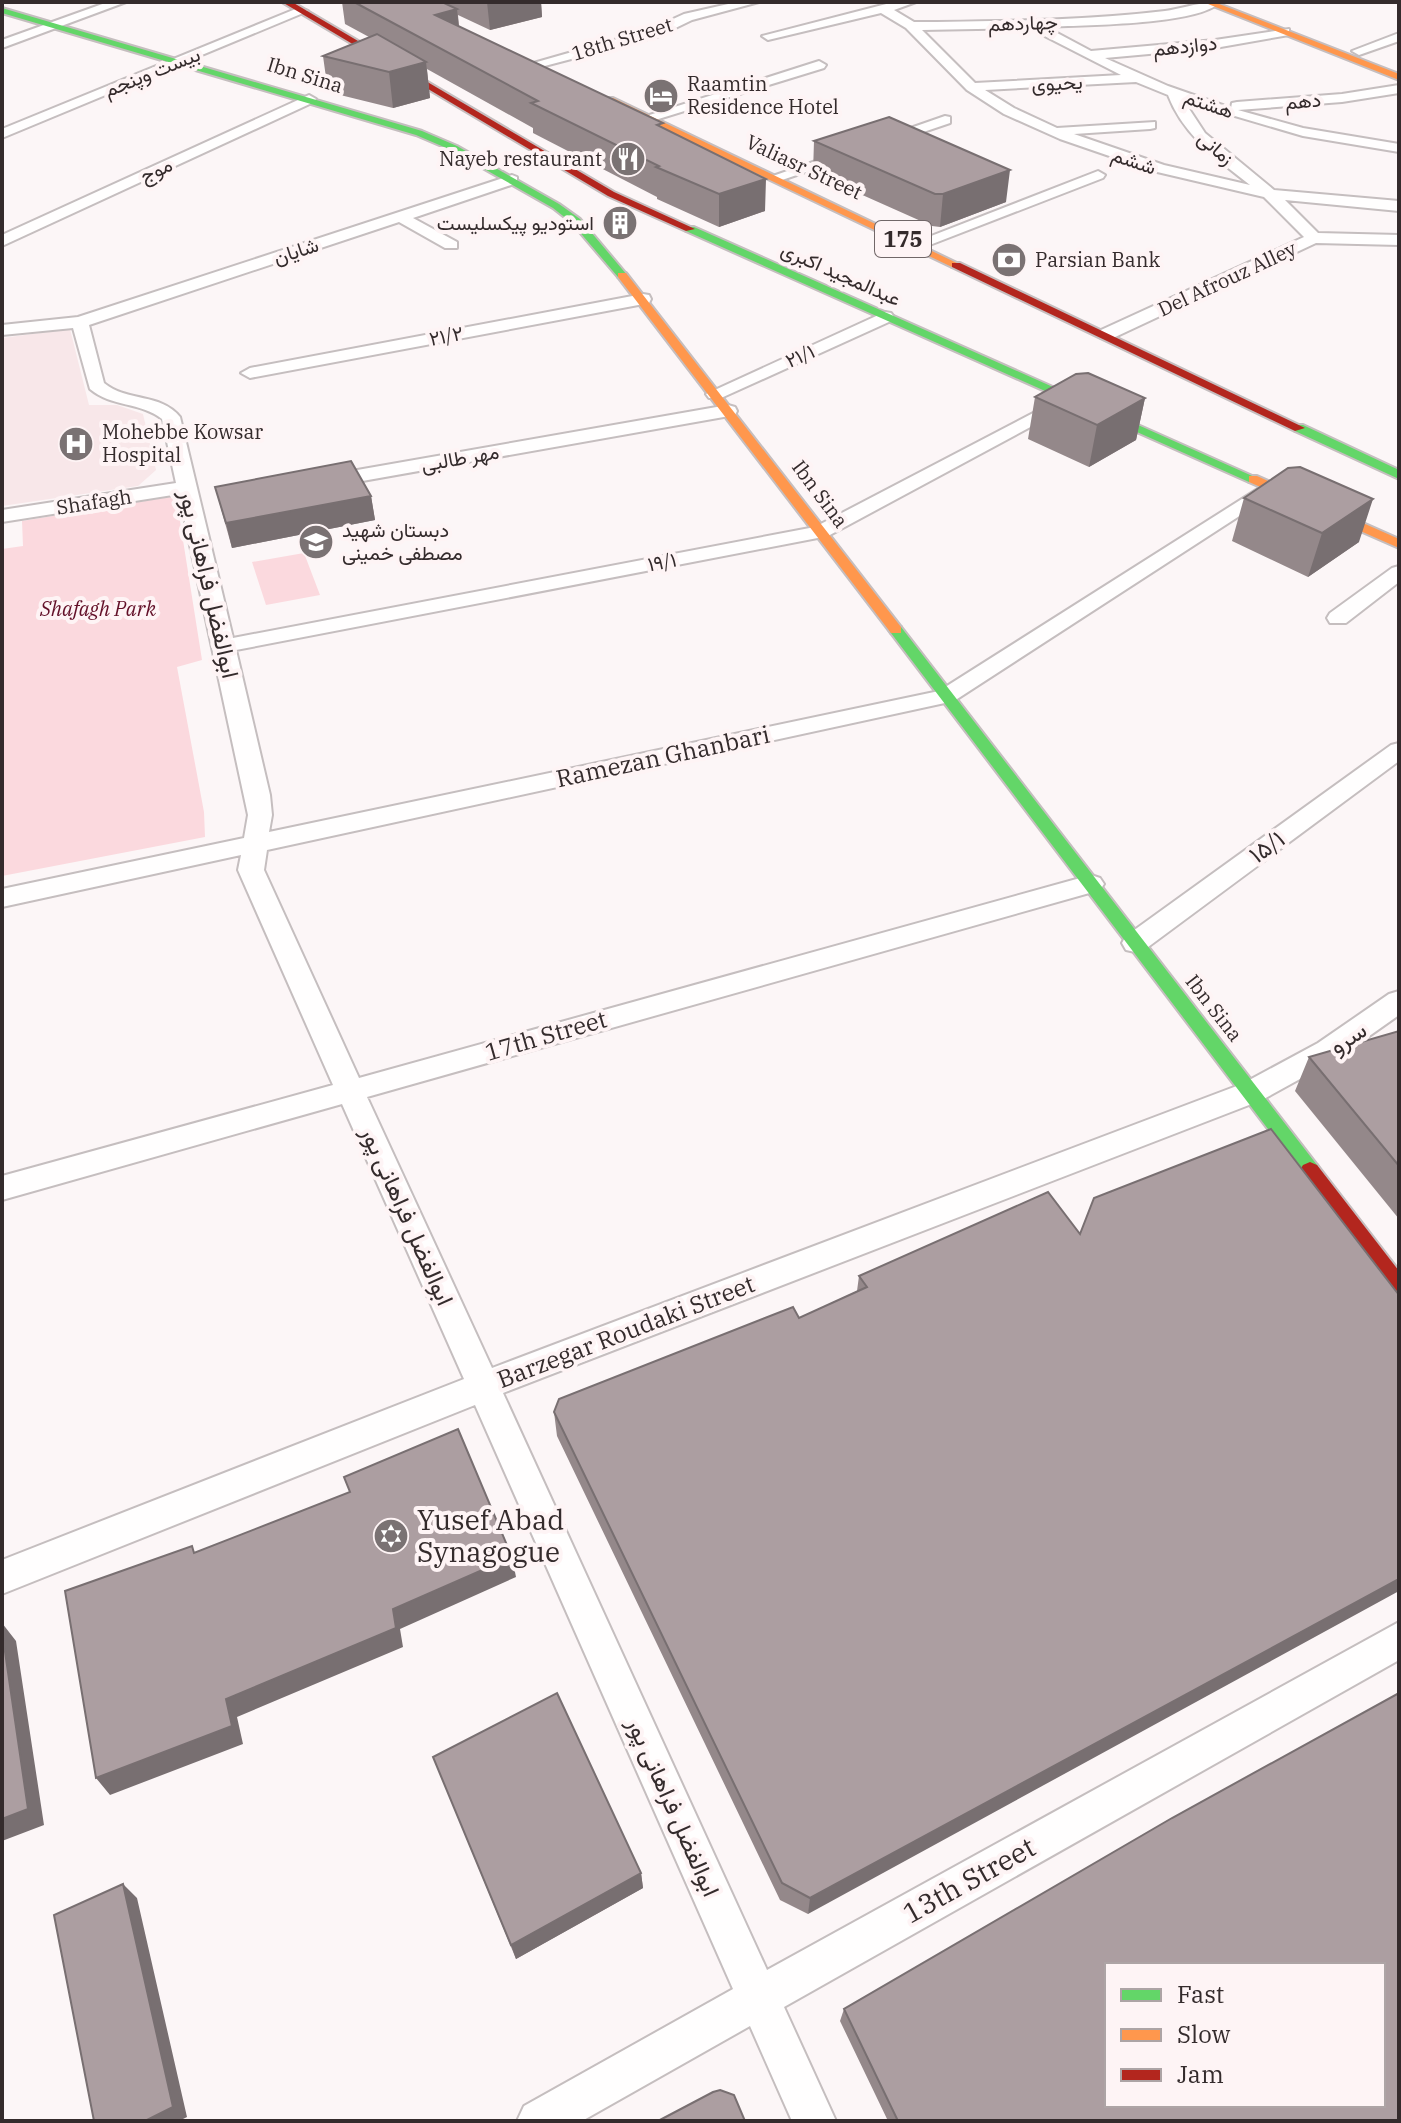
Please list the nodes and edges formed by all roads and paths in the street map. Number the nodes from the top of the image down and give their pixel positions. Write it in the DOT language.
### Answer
graph roads {
  1 [pos="120,2"];
  2 [pos="753,2"];
  3 [pos="910,2"];
  4 [pos="1217,3"];
  5 [pos="294,6"];
  6 [pos="883,8"];
  7 [pos="2,10"];
  8 [pos="1032,24"];
  9 [pos="55,25"];
  10 [pos="911,26"];
  11 [pos="1284,32"];
  12 [pos="768,36"];
  13 [pos="1399,37"];
  14 [pos="2,44"];
  15 [pos="1359,51"];
  16 [pos="516,54"];
  17 [pos="1086,55"];
  18 [pos="179,61"];
  19 [pos="537,64"];
  20 [pos="819,65"];
  21 [pos="1399,66"];
  22 [pos="560,76"];
  23 [pos="1399,77"];
  24 [pos="1142,78"];
  25 [pos="972,87"];
  26 [pos="1399,89"];
  27 [pos="1173,91"];
  28 [pos="594,93"];
  29 [pos="309,99"];
  30 [pos="1207,104"];
  31 [pos="647,118"];
  32 [pos="945,120"];
  33 [pos="1150,125"];
  34 [pos="1053,131"];
  35 [pos="2,134"];
  36 [pos="1399,148"];
  37 [pos="1098,175"];
  38 [pos="777,177"];
  39 [pos="512,180"];
  40 [pos="1272,196"];
  41 [pos="1399,206"];
  42 [pos="401,217"];
  43 [pos="1314,238"];
  44 [pos="1399,240"];
  45 [pos="2,241"];
  46 [pos="451,245"];
  47 [pos="916,245"];
  48 [pos="643,299"];
  49 [pos="885,317"];
  50 [pos="80,322"];
  51 [pos="2,330"];
  52 [pos="1107,334"];
  53 [pos="250,373"];
  54 [pos="715,394"];
  55 [pos="1072,400"];
  56 [pos="728,411"];
  57 [pos="1399,475"];
  58 [pos="298,486"];
  59 [pos="1272,488"];
  60 [pos="195,498"];
  61 [pos="2,516"];
  62 [pos="821,532"];
  63 [pos="1399,544"];
  64 [pos="1399,572"];
  65 [pos="1338,618"];
  66 [pos="223,646"];
  67 [pos="946,696"];
  68 [pos="1399,750"];
  69 [pos="256,845"];
  70 [pos="1091,884"];
  71 [pos="2,898"];
  72 [pos="1135,943"];
  73 [pos="1399,1001"];
  74 [pos="350,1091"];
  75 [pos="1252,1092"];
  76 [pos="2,1188"];
  77 [pos="1399,1286"];
  78 [pos="484,1386"];
  79 [pos="2,1577"];
  80 [pos="1399,1640"];
  81 [pos="759,1998"];
  82 [pos="539,2121"];
  83 [pos="814,2121"];
  1 -- 9 [label="street"];
  2 -- 19 [label="street, 18th Street"];
  3 -- 6 [label="street"];
  4 -- 8 [label="street, چهاردهم"];
  4 -- 11 [label="street"];
  4 -- 15 [label="street"];
  5 -- 18 [label="street, بیست وپنجم"];
  5 -- 49 [label="street, عبدالمجید اکبری"];
  6 -- 10 [label="street"];
  6 -- 12 [label="street"];
  7 -- 9 [label="street, Ibn Sina"];
  8 -- 10 [label="street, چهاردهم"];
  8 -- 17 [label="street, هشتم"];
  9 -- 14 [label="street"];
  9 -- 18 [label="street, Ibn Sina"];
  10 -- 25 [label="street, ششم"];
  11 -- 17 [label="street, دوازدهم"];
  11 -- 23 [label="street"];
  13 -- 15 [label="street"];
  15 -- 21 [label="street"];
  16 -- 19 [label="street"];
  17 -- 24 [label="street, هشتم"];
  18 -- 29 [label="street, Ibn Sina"];
  18 -- 35 [label="street, بیست وپنجم"];
  19 -- 22 [label="street"];
  20 -- 31 [label="street"];
  24 -- 25 [label="street, یحیوی"];
  24 -- 27 [label="street, هشتم"];
  25 -- 34 [label="street, ششم"];
  26 -- 30 [label="street, دهم"];
  27 -- 30 [label="street, هشتم"];
  27 -- 40 [label="street, زمانی"];
  28 -- 31 [label="street, Valiasr Street / 175"];
  29 -- 39 [label="street, Ibn Sina"];
  29 -- 45 [label="street, موج"];
  30 -- 36 [label="street, هشتم"];
  31 -- 38 [label="street, Valiasr Street / 175"];
  32 -- 38 [label="street"];
  33 -- 34 [label="street"];
  34 -- 40 [label="street, ششم"];
  37 -- 47 [label="street"];
  38 -- 47 [label="street, Valiasr Street / 175"];
  39 -- 42 [label="street, شایان"];
  39 -- 48 [label="street, Ibn Sina"];
  40 -- 41 [label="street, ششم"];
  40 -- 43 [label="street, زمانی"];
  42 -- 46 [label="street"];
  42 -- 50 [label="street, شایان"];
  43 -- 44 [label="street, Del Afrouz Alley"];
  43 -- 52 [label="street, Del Afrouz Alley"];
  47 -- 52 [label="street, Valiasr Street / 175"];
  48 -- 53 [label="street, ۲۱/۲"];
  48 -- 54 [label="street, Ibn Sina"];
  49 -- 54 [label="street, ۲۱/۱"];
  49 -- 55 [label="street, عبدالمجید اکبری"];
  50 -- 51 [label="street, شایان"];
  50 -- 60 [label="street, ابوالفضل فراهانی پور"];
  52 -- 57 [label="street, Valiasr Street / 175"];
  54 -- 56 [label="street, Ibn Sina"];
  55 -- 59 [label="street, عبدالمجید اکبری"];
  55 -- 62 [label="street, ۱۹/۱"];
  56 -- 58 [label="street, مهر طالبی"];
  56 -- 62 [label="street, Ibn Sina"];
  59 -- 63 [label="street, عبدالمجید اکبری"];
  59 -- 67 [label="street, Ramezan Ghanbari"];
  60 -- 61 [label="street, Shafagh"];
  60 -- 66 [label="street, ابوالفضل فراهانی پور"];
  62 -- 66 [label="street, ۱۹/۱"];
  62 -- 67 [label="street, Ibn Sina"];
  64 -- 65 [label="street"];
  66 -- 69 [label="street, ابوالفضل فراهانی پور"];
  67 -- 69 [label="street, Ramezan Ghanbari"];
  67 -- 70 [label="street, Ibn Sina"];
  68 -- 72 [label="street, ۱۵/۱"];
  69 -- 71 [label="street, Ramezan Ghanbari"];
  69 -- 74 [label="street, ابوالفضل فراهانی پور"];
  70 -- 72 [label="street, Ibn Sina"];
  70 -- 74 [label="street, 17th Street"];
  72 -- 75 [label="street, Ibn Sina"];
  73 -- 75 [label="street, سرو"];
  74 -- 76 [label="street, 17th Street"];
  74 -- 78 [label="street, ابوالفضل فراهانی پور"];
  75 -- 77 [label="street, Ibn Sina"];
  75 -- 78 [label="street, Barzegar Roudaki Street"];
  78 -- 79 [label="street, Barzegar Roudaki Street"];
  78 -- 81 [label="street, ابوالفضل فراهانی پور"];
  80 -- 81 [label="street, 13th Street"];
  81 -- 82 [label="street, 13th Street"];
  81 -- 83 [label="street, ابوالفضل فراهانی پور"];
}
